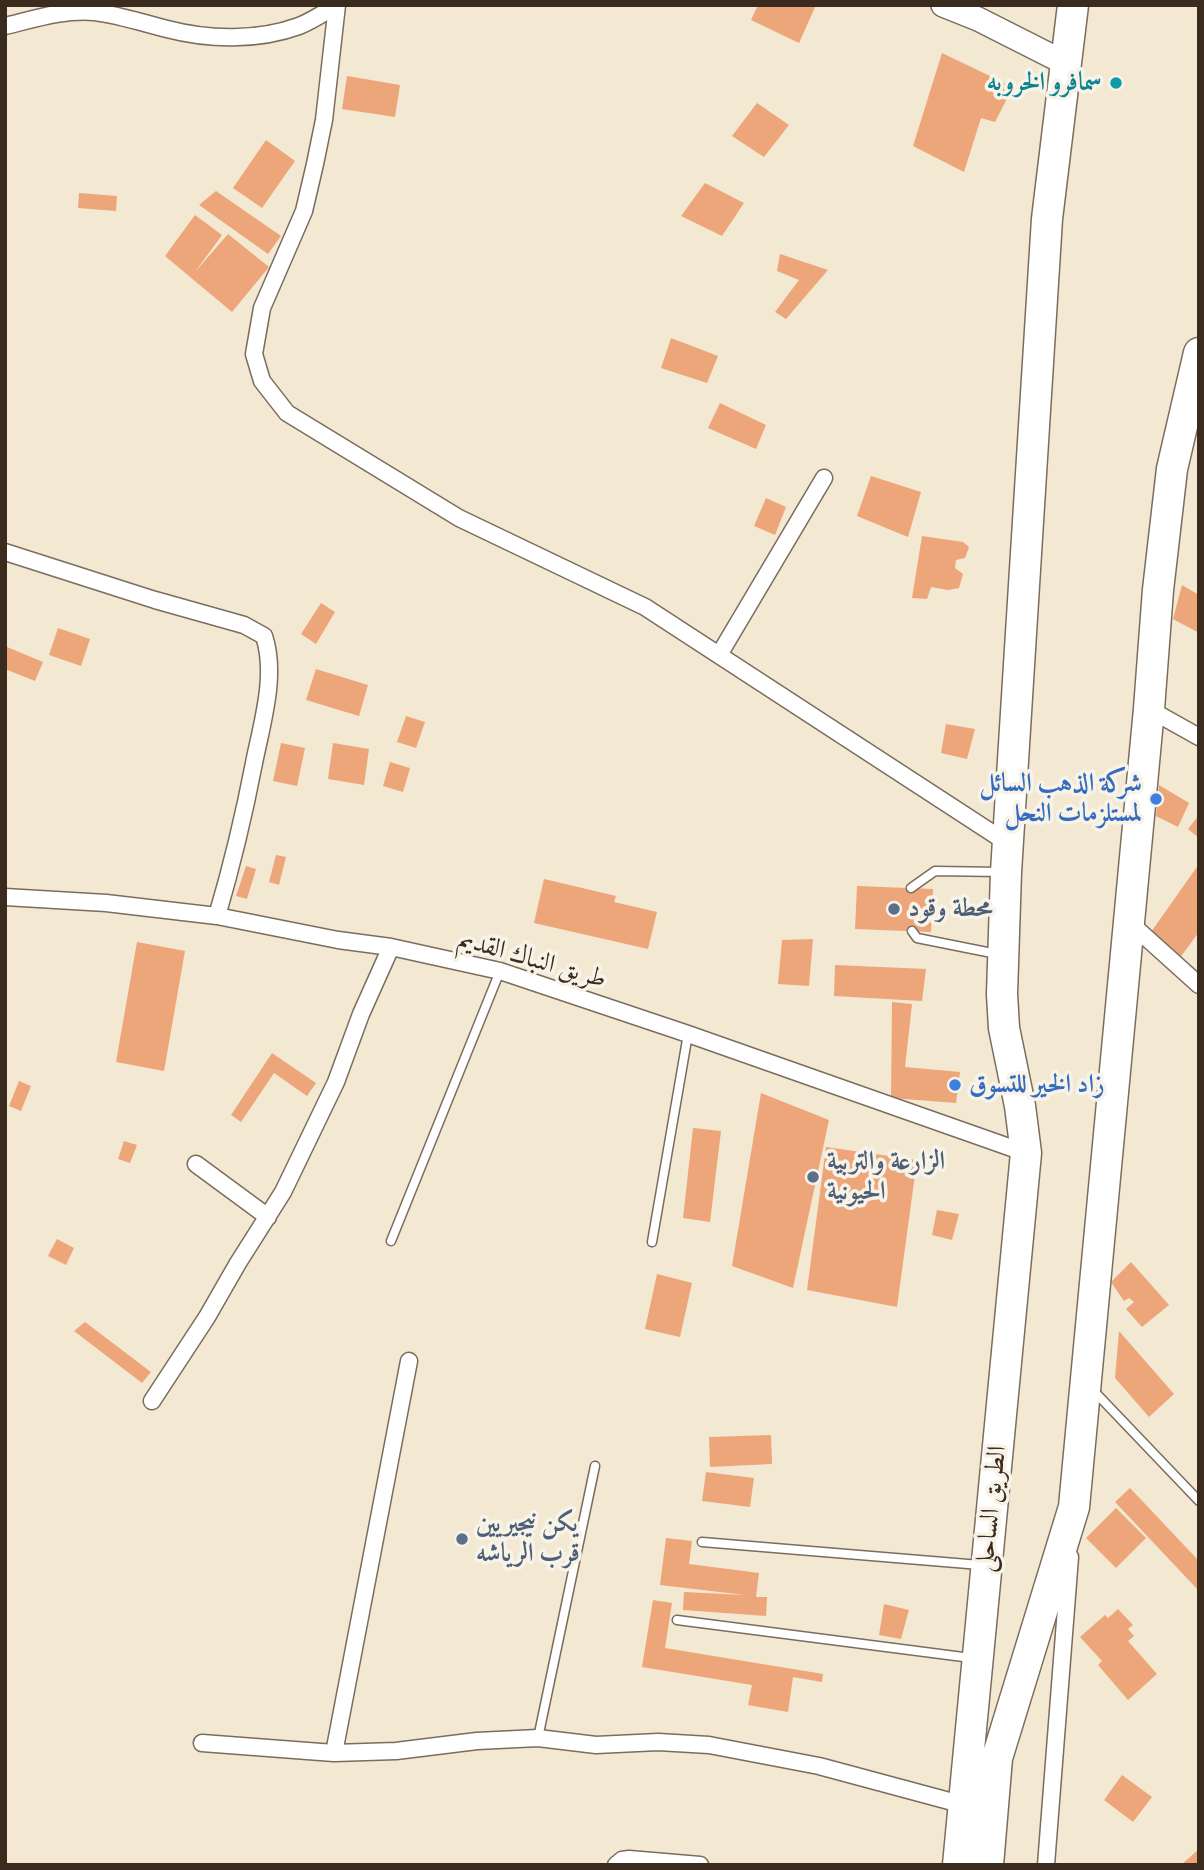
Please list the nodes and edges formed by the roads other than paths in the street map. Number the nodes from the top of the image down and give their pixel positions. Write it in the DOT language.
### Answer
graph roads {
  1 [pos="337,5"];
  2 [pos="943,5"];
  3 [pos="1073,5"];
  4 [pos="972,12"];
  5 [pos="5,26"];
  6 [pos="1067,64"];
  7 [pos="1199,352"];
  8 [pos="824,478"];
  9 [pos="5,552"];
  10 [pos="719,655"];
  11 [pos="1149,709"];
  12 [pos="1199,737"];
  13 [pos="1008,858"];
  14 [pos="911,888"];
  15 [pos="5,897"];
  16 [pos="217,916"];
  17 [pos="1129,922"];
  18 [pos="912,931"];
  19 [pos="391,947"];
  20 [pos="1003,956"];
  21 [pos="500,971"];
  22 [pos="1199,985"];
  23 [pos="688,1034"];
  24 [pos="1026,1153"];
  25 [pos="196,1164"];
  26 [pos="268,1217"];
  27 [pos="391,1241"];
  28 [pos="652,1242"];
  29 [pos="410,1361"];
  30 [pos="1086,1382"];
  31 [pos="152,1401"];
  32 [pos="595,1466"];
  33 [pos="1199,1502"];
  34 [pos="1074,1507"];
  35 [pos="702,1542"];
  36 [pos="986,1565"];
  37 [pos="677,1620"];
  38 [pos="977,1659"];
  39 [pos="538,1738"];
  40 [pos="202,1743"];
  41 [pos="334,1753"];
  42 [pos="964,1805"];
  43 [pos="616,1865"];
  44 [pos="700,1865"];
  45 [pos="958,1865"];
  46 [pos="988,1865"];
  47 [pos="1046,1865"];
  1 -- 5 [label="street"];
  1 -- 10 [label="street"];
  2 -- 4 [label="main road"];
  3 -- 6 [label="highway, الطريق الساحلى"];
  4 -- 6 [label="main road"];
  6 -- 13 [label="highway, الطريق الساحلى"];
  7 -- 11 [label="highway"];
  8 -- 10 [label="street"];
  9 -- 16 [label="street"];
  10 -- 13 [label="street"];
  11 -- 12 [label="street"];
  11 -- 17 [label="highway"];
  13 -- 14 [label="lane"];
  13 -- 20 [label="highway, الطريق الساحلى"];
  15 -- 16 [label="street, طريق النباك القديم"];
  16 -- 19 [label="street, طريق النباك القديم"];
  17 -- 22 [label="street"];
  17 -- 30 [label="highway"];
  18 -- 20 [label="lane"];
  19 -- 21 [label="street, طريق النباك القديم"];
  19 -- 26 [label="street"];
  20 -- 24 [label="highway, الطريق الساحلى"];
  21 -- 23 [label="street, طريق النباك القديم"];
  21 -- 27 [label="lane"];
  23 -- 24 [label="street, طريق النباك القديم"];
  23 -- 28 [label="lane"];
  24 -- 36 [label="highway, الطريق الساحلى"];
  25 -- 26 [label="street"];
  26 -- 31 [label="street"];
  29 -- 41 [label="street"];
  30 -- 33 [label="lane"];
  30 -- 34 [label="highway"];
  32 -- 39 [label="lane"];
  34 -- 46 [label="highway"];
  34 -- 47 [label="street"];
  35 -- 36 [label="lane"];
  36 -- 38 [label="highway, الطريق الساحلى"];
  37 -- 38 [label="lane"];
  38 -- 42 [label="highway, الطريق الساحلى"];
  39 -- 41 [label="street"];
  39 -- 42 [label="street"];
  40 -- 41 [label="street"];
  42 -- 45 [label="highway, الطريق الساحلى"];
  43 -- 44 [label="street"];
}
